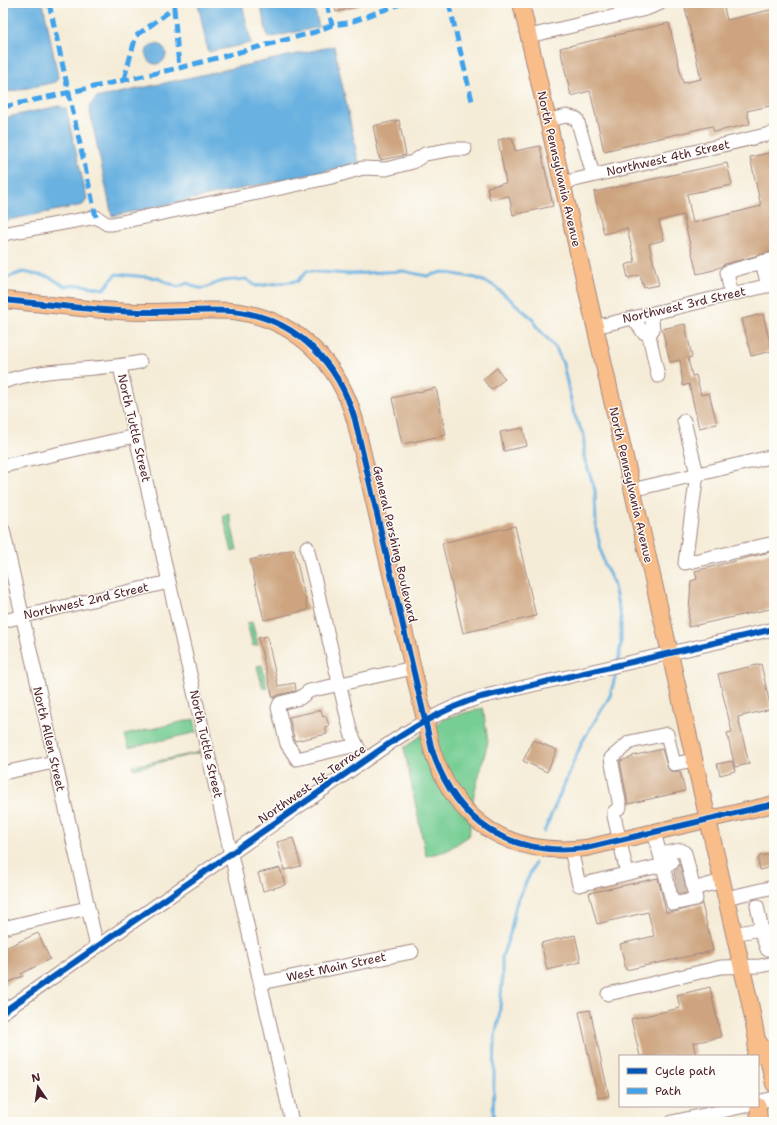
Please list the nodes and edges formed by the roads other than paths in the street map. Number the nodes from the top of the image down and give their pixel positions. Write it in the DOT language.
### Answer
graph roads {
  1 [pos="521,3"];
  2 [pos="661,3"];
  3 [pos="529,36"];
  4 [pos="548,120"];
  5 [pos="774,134"];
  6 [pos="465,149"];
  7 [pos="593,175"];
  8 [pos="562,183"];
  9 [pos="3,234"];
  10 [pos="768,261"];
  11 [pos="771,285"];
  12 [pos="731,294"];
  13 [pos="3,300"];
  14 [pos="651,314"];
  15 [pos="633,318"];
  16 [pos="595,327"];
  17 [pos="649,335"];
  18 [pos="140,362"];
  19 [pos="120,366"];
  20 [pos="658,376"];
  21 [pos="3,382"];
  22 [pos="684,421"];
  23 [pos="135,436"];
  24 [pos="774,456"];
  25 [pos="3,466"];
  26 [pos="697,474"];
  27 [pos="632,490"];
  28 [pos="3,530"];
  29 [pos="774,543"];
  30 [pos="307,547"];
  31 [pos="169,582"];
  32 [pos="22,616"];
  33 [pos="3,620"];
  34 [pos="774,629"];
  35 [pos="670,654"];
  36 [pos="413,668"];
  37 [pos="340,685"];
  38 [pos="425,721"];
  39 [pos="356,745"];
  40 [pos="365,760"];
  41 [pos="694,760"];
  42 [pos="54,762"];
  43 [pos="3,773"];
  44 [pos="774,804"];
  45 [pos="708,819"];
  46 [pos="654,832"];
  47 [pos="619,840"];
  48 [pos="571,850"];
  49 [pos="231,854"];
  50 [pos="627,873"];
  51 [pos="678,874"];
  52 [pos="722,882"];
  53 [pos="774,887"];
  54 [pos="726,898"];
  55 [pos="756,906"];
  56 [pos="87,908"];
  57 [pos="3,928"];
  58 [pos="762,930"];
  59 [pos="734,934"];
  60 [pos="97,947"];
  61 [pos="774,949"];
  62 [pos="412,952"];
  63 [pos="774,963"];
  64 [pos="741,966"];
  65 [pos="261,983"];
  66 [pos="608,994"];
  67 [pos="3,1012"];
  68 [pos="757,1040"];
  69 [pos="755,1055"];
  70 [pos="774,1084"];
  71 [pos="774,1098"];
  72 [pos="759,1102"];
  73 [pos="740,1107"];
  74 [pos="758,1107"];
  75 [pos="292,1122"];
  76 [pos="672,1122"];
  77 [pos="759,1122"];
  1 -- 3 [label="main road, North Pennsylvania Avenue"];
  2 -- 3 [label="street"];
  3 -- 4 [label="main road, North Pennsylvania Avenue"];
  4 -- 7 [label="street"];
  4 -- 8 [label="main road, North Pennsylvania Avenue"];
  5 -- 7 [label="street, Northwest 4th Street"];
  6 -- 9 [label="street"];
  7 -- 8 [label="street, Northwest 4th Street"];
  8 -- 16 [label="main road, North Pennsylvania Avenue"];
  10 -- 11 [label="street"];
  10 -- 12 [label="street"];
  11 -- 12 [label="street, Northwest 3rd Street"];
  12 -- 14 [label="street, Northwest 3rd Street"];
  13 -- 36 [label="main road, General Pershing Boulevard"];
  14 -- 15 [label="street, Northwest 3rd Street"];
  14 -- 17 [label="street"];
  15 -- 16 [label="street, Northwest 3rd Street"];
  15 -- 17 [label="street"];
  16 -- 27 [label="main road, North Pennsylvania Avenue"];
  17 -- 20 [label="street"];
  18 -- 19 [label="street"];
  19 -- 21 [label="street"];
  19 -- 23 [label="street, North Tuttle Street"];
  22 -- 26 [label="street"];
  23 -- 25 [label="street"];
  23 -- 31 [label="street, North Tuttle Street"];
  24 -- 26 [label="street"];
  26 -- 27 [label="street"];
  26 -- 29 [label="street"];
  27 -- 35 [label="main road, North Pennsylvania Avenue"];
  28 -- 32 [label="street, North Allen Street"];
  30 -- 37 [label="street"];
  31 -- 32 [label="street, Northwest 2nd Street"];
  31 -- 49 [label="street, North Tuttle Street"];
  32 -- 33 [label="street, Northwest 2nd Street"];
  32 -- 42 [label="street, North Allen Street"];
  34 -- 35 [label="street, Northwest 1st Terrace"];
  35 -- 38 [label="street, Northwest 1st Terrace"];
  35 -- 41 [label="main road, North Pennsylvania Avenue"];
  36 -- 37 [label="street"];
  36 -- 38 [label="main road, General Pershing Boulevard"];
  37 -- 39 [label="street"];
  37 -- 39 [label="street"];
  38 -- 40 [label="street, Northwest 1st Terrace"];
  38 -- 48 [label="main road, General Pershing Boulevard"];
  39 -- 40 [label="street"];
  40 -- 49 [label="street, Northwest 1st Terrace"];
  41 -- 45 [label="main road, North Pennsylvania Avenue"];
  41 -- 47 [label="street"];
  42 -- 43 [label="street"];
  42 -- 56 [label="street, North Allen Street"];
  44 -- 45 [label="main road"];
  45 -- 46 [label="main road, General Pershing Boulevard"];
  45 -- 52 [label="main road, North Pennsylvania Avenue"];
  46 -- 47 [label="main road, General Pershing Boulevard"];
  46 -- 51 [label="street"];
  47 -- 48 [label="main road, General Pershing Boulevard"];
  47 -- 50 [label="street"];
  48 -- 50 [label="street"];
  49 -- 60 [label="street, Northwest 1st Terrace"];
  49 -- 65 [label="street, North Tuttle Street"];
  50 -- 51 [label="street"];
  51 -- 52 [label="street"];
  52 -- 54 [label="main road, North Pennsylvania Avenue"];
  53 -- 54 [label="street"];
  54 -- 59 [label="main road, North Pennsylvania Avenue"];
  55 -- 58 [label="street"];
  56 -- 57 [label="street"];
  56 -- 60 [label="street, North Allen Street"];
  58 -- 59 [label="street"];
  58 -- 61 [label="street"];
  59 -- 64 [label="main road, North Pennsylvania Avenue"];
  60 -- 67 [label="street, Northwest 1st Terrace"];
  62 -- 65 [label="street, West Main Street"];
  63 -- 64 [label="street"];
  64 -- 66 [label="street"];
  64 -- 68 [label="main road, North Pennsylvania Avenue"];
  65 -- 75 [label="street, North Tuttle Street"];
  68 -- 69 [label="main road"];
  68 -- 70 [label="main road"];
  71 -- 72 [label="street"];
  73 -- 76 [label="street"];
  74 -- 77 [label="main road"];
}
